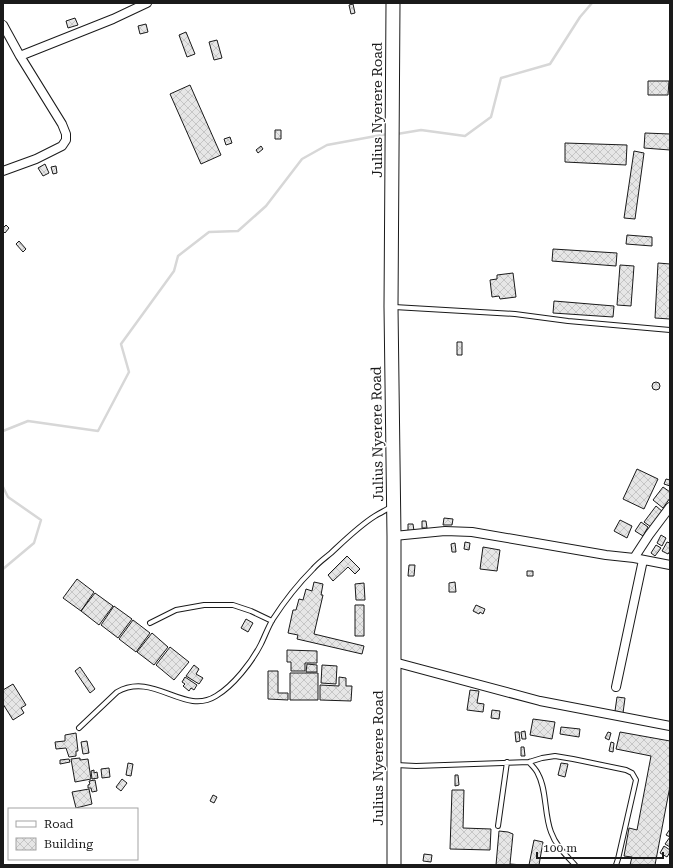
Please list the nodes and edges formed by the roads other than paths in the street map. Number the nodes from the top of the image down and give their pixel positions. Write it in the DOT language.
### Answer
graph roads {
  1 [pos="147,3"];
  2 [pos="393,3"];
  3 [pos="3,25"];
  4 [pos="20,56"];
  5 [pos="3,171"];
  6 [pos="391,307"];
  7 [pos="670,330"];
  8 [pos="393,506"];
  9 [pos="670,507"];
  10 [pos="394,536"];
  11 [pos="634,558"];
  12 [pos="643,560"];
  13 [pos="670,565"];
  14 [pos="272,620"];
  15 [pos="150,623"];
  16 [pos="394,662"];
  17 [pos="616,687"];
  18 [pos="670,726"];
  19 [pos="79,728"];
  20 [pos="507,762"];
  21 [pos="529,762"];
  22 [pos="394,765"];
  23 [pos="498,826"];
  24 [pos="394,865"];
  25 [pos="575,865"];
  26 [pos="616,865"];
  1 -- 4 [label="street"];
  2 -- 6 [label="highway, Julius Nyerere Road"];
  3 -- 4 [label="street"];
  4 -- 5 [label="street"];
  6 -- 7 [label="lane"];
  6 -- 8 [label="highway, Julius Nyerere Road"];
  8 -- 10 [label="highway, Julius Nyerere Road"];
  8 -- 14 [label="lane"];
  9 -- 11 [label="street"];
  10 -- 11 [label="street"];
  10 -- 16 [label="highway, Julius Nyerere Road"];
  11 -- 12 [label="street"];
  12 -- 13 [label="street"];
  12 -- 17 [label="street"];
  14 -- 15 [label="lane"];
  14 -- 19 [label="lane"];
  16 -- 18 [label="street"];
  16 -- 22 [label="highway, Julius Nyerere Road"];
  20 -- 21 [label="lane"];
  20 -- 22 [label="lane"];
  20 -- 23 [label="lane"];
  21 -- 25 [label="lane"];
  21 -- 26 [label="lane"];
  22 -- 24 [label="highway, Julius Nyerere Road"];
}
